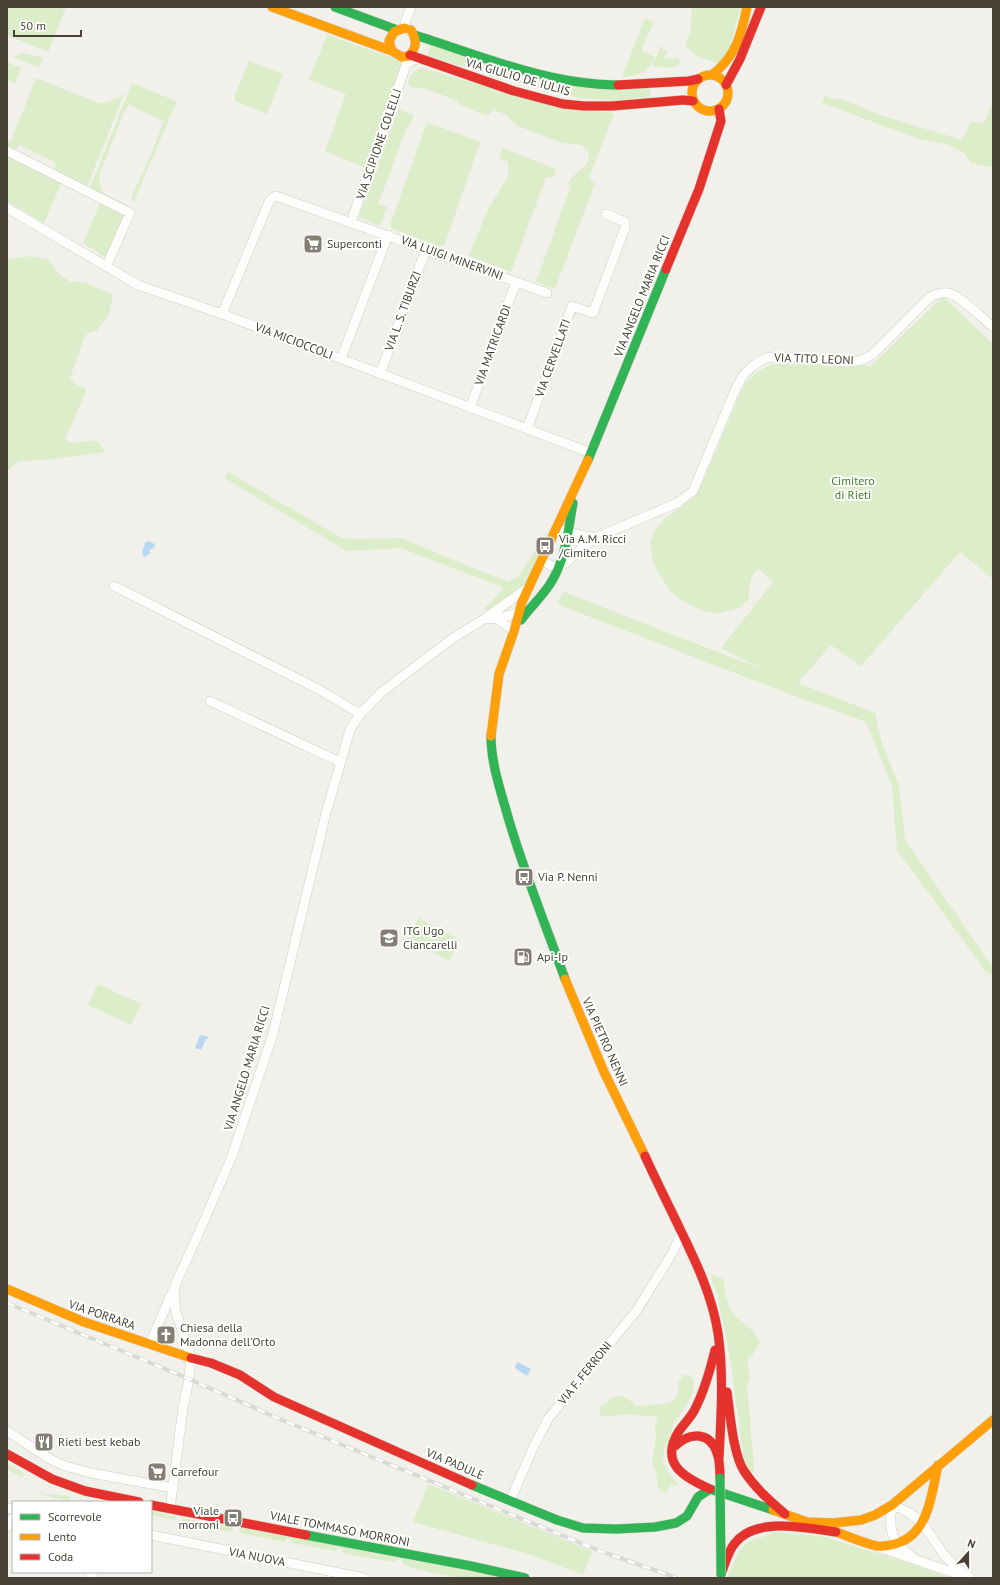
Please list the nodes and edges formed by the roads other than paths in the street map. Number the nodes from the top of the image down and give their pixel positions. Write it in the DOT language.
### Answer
graph roads {
  1 [pos="272,7"];
  2 [pos="335,7"];
  3 [pos="411,7"];
  4 [pos="747,7"];
  5 [pos="761,7"];
  6 [pos="397,30"];
  7 [pos="411,32"];
  8 [pos="401,54"];
  9 [pos="419,59"];
  10 [pos="406,66"];
  11 [pos="712,75"];
  12 [pos="698,79"];
  13 [pos="726,85"];
  14 [pos="693,101"];
  15 [pos="719,109"];
  16 [pos="7,151"];
  17 [pos="7,208"];
  18 [pos="606,214"];
  19 [pos="351,222"];
  20 [pos="388,235"];
  21 [pos="426,249"];
  22 [pos="106,267"];
  23 [pos="516,282"];
  24 [pos="548,293"];
  25 [pos="222,314"];
  26 [pos="993,327"];
  27 [pos="341,359"];
  28 [pos="380,374"];
  29 [pos="470,408"];
  30 [pos="527,429"];
  31 [pos="591,453"];
  32 [pos="575,489"];
  33 [pos="554,530"];
  34 [pos="568,531"];
  35 [pos="595,538"];
  36 [pos="541,560"];
  37 [pos="558,568"];
  38 [pos="532,581"];
  39 [pos="550,584"];
  40 [pos="114,586"];
  41 [pos="522,613"];
  42 [pos="496,618"];
  43 [pos="484,619"];
  44 [pos="514,631"];
  45 [pos="210,701"];
  46 [pos="360,714"];
  47 [pos="340,762"];
  48 [pos="682,1231"];
  49 [pos="673,1252"];
  50 [pos="694,1255"];
  51 [pos="176,1283"];
  52 [pos="7,1289"];
  53 [pos="718,1340"];
  54 [pos="150,1344"];
  55 [pos="191,1358"];
  56 [pos="721,1371"];
  57 [pos="993,1420"];
  58 [pos="7,1430"];
  59 [pos="672,1449"];
  60 [pos="7,1454"];
  61 [pos="719,1458"];
  62 [pos="50,1459"];
  63 [pos="938,1465"];
  64 [pos="41,1473"];
  65 [pos="173,1488"];
  66 [pos="710,1489"];
  67 [pos="134,1501"];
  68 [pos="510,1501"];
  69 [pos="152,1504"];
  70 [pos="892,1505"];
  71 [pos="170,1509"];
  72 [pos="785,1514"];
  73 [pos="807,1522"];
  74 [pos="922,1523"];
  75 [pos="836,1532"];
  76 [pos="152,1535"];
  77 [pos="898,1543"];
  78 [pos="878,1546"];
  79 [pos="916,1560"];
  80 [pos="721,1576"];
  81 [pos="364,1578"];
  82 [pos="525,1578"];
  83 [pos="969,1578"];
  1 -- 8 [label="main road, VIA GIULIO DE IULIIS"];
  2 -- 6 [label="main road, VIA GIULIO DE IULIIS"];
  3 -- 7 [label="street"];
  4 -- 11 [label="main road"];
  5 -- 13 [label="main road"];
  6 -- 7 [label="main road, VIA GIULIO DE IULIIS"];
  6 -- 8 [label="main road"];
  7 -- 8 [label="main road"];
  7 -- 12 [label="main road, VIA GIULIO DE IULIIS"];
  8 -- 9 [label="main road, VIA GIULIO DE IULIIS"];
  8 -- 10 [label="street"];
  9 -- 10 [label="street"];
  9 -- 14 [label="main road, VIA GIULIO DE IULIIS"];
  10 -- 19 [label="street, VIA SCIPIONE COLELLI"];
  11 -- 12 [label="main road"];
  11 -- 13 [label="main road"];
  12 -- 14 [label="main road"];
  13 -- 15 [label="main road"];
  14 -- 15 [label="main road"];
  15 -- 31 [label="main road, VIA ANGELO MARIA RICCI"];
  16 -- 22 [label="street"];
  17 -- 22 [label="street, VIA MICIOCCOLI"];
  18 -- 30 [label="street, VIA CERVELLATI"];
  19 -- 20 [label="street, VIA LUIGI MINERVINI"];
  19 -- 25 [label="street, VIA LUIGI MINERVINI"];
  20 -- 21 [label="street, VIA LUIGI MINERVINI"];
  20 -- 27 [label="street"];
  21 -- 23 [label="street, VIA LUIGI MINERVINI"];
  21 -- 28 [label="street, VIA L. S. TIBURZI"];
  22 -- 25 [label="street, VIA MICIOCCOLI"];
  23 -- 24 [label="street, VIA LUIGI MINERVINI"];
  23 -- 29 [label="street, VIA MATRICARDI"];
  25 -- 27 [label="street, VIA MICIOCCOLI"];
  26 -- 35 [label="street, VIA TITO LEONI"];
  27 -- 28 [label="street, VIA MICIOCCOLI"];
  28 -- 29 [label="street, VIA MICIOCCOLI"];
  29 -- 30 [label="street, VIA MICIOCCOLI"];
  30 -- 31 [label="street, VIA MICIOCCOLI"];
  31 -- 32 [label="main road, VIA ANGELO MARIA RICCI"];
  32 -- 33 [label="main road, VIA ANGELO MARIA RICCI"];
  32 -- 34 [label="main road, VIA ANGELO MARIA RICCI"];
  33 -- 34 [label="street"];
  33 -- 36 [label="main road, VIA ANGELO MARIA RICCI"];
  34 -- 35 [label="street"];
  34 -- 37 [label="main road, VIA ANGELO MARIA RICCI"];
  35 -- 37 [label="street, VIA TITO LEONI"];
  36 -- 37 [label="street"];
  36 -- 38 [label="main road, VIA ANGELO MARIA RICCI"];
  37 -- 39 [label="main road, VIA ANGELO MARIA RICCI"];
  38 -- 39 [label="street"];
  38 -- 41 [label="main road, VIA ANGELO MARIA RICCI"];
  38 -- 43 [label="street, VIA ANGELO MARIA RICCI"];
  39 -- 41 [label="main road, VIA ANGELO MARIA RICCI"];
  40 -- 46 [label="street"];
  41 -- 42 [label="street, VIA ANGELO MARIA RICCI"];
  41 -- 44 [label="main road, VIA ANGELO MARIA RICCI"];
  42 -- 43 [label="street, VIA ANGELO MARIA RICCI"];
  42 -- 44 [label="street"];
  43 -- 46 [label="street, VIA ANGELO MARIA RICCI"];
  44 -- 48 [label="main road, VIA PIETRO NENNI"];
  45 -- 47 [label="street"];
  46 -- 47 [label="street, VIA ANGELO MARIA RICCI"];
  47 -- 51 [label="street, VIA ANGELO MARIA RICCI"];
  48 -- 49 [label="street, VIA F. FERRONI"];
  48 -- 50 [label="main road, VIA PIETRO NENNI"];
  49 -- 50 [label="street"];
  49 -- 68 [label="street, VIA F. FERRONI"];
  50 -- 53 [label="main road, VIA PIETRO NENNI"];
  51 -- 54 [label="street"];
  51 -- 55 [label="street, VIA ANGELO MARIA RICCI"];
  52 -- 54 [label="main road, VIA PORRARA"];
  53 -- 56 [label="main road, VIA PIETRO NENNI"];
  53 -- 59 [label="main road"];
  54 -- 55 [label="main road, VIA PORRARA"];
  55 -- 65 [label="street, VIA ANGELO MARIA RICCI"];
  55 -- 68 [label="main road, VIA PADULE"];
  56 -- 61 [label="main road, VIA PIETRO NENNI"];
  56 -- 72 [label="main road"];
  57 -- 63 [label="main road"];
  58 -- 62 [label="street"];
  59 -- 61 [label="main road"];
  59 -- 66 [label="main road"];
  60 -- 64 [label="main road"];
  61 -- 80 [label="main road, VIA PIETRO NENNI, bridge"];
  62 -- 64 [label="street"];
  62 -- 65 [label="street"];
  63 -- 70 [label="main road"];
  63 -- 74 [label="main road"];
  64 -- 67 [label="main road"];
  65 -- 71 [label="street, VIA ANGELO MARIA RICCI"];
  66 -- 68 [label="main road, VIA PADULE"];
  66 -- 72 [label="main road"];
  69 -- 71 [label="main road, VIALE TOMMASO MORRONI"];
  70 -- 73 [label="main road"];
  70 -- 74 [label="street"];
  70 -- 77 [label="street"];
  71 -- 82 [label="main road, VIALE TOMMASO MORRONI"];
  72 -- 73 [label="main road"];
  73 -- 75 [label="main road"];
  74 -- 77 [label="main road"];
  74 -- 83 [label="street"];
  75 -- 78 [label="main road"];
  75 -- 80 [label="main road"];
  76 -- 81 [label="street, VIA NUOVA"];
  77 -- 78 [label="main road"];
  77 -- 79 [label="street"];
  78 -- 79 [label="street"];
  79 -- 83 [label="street"];
}
